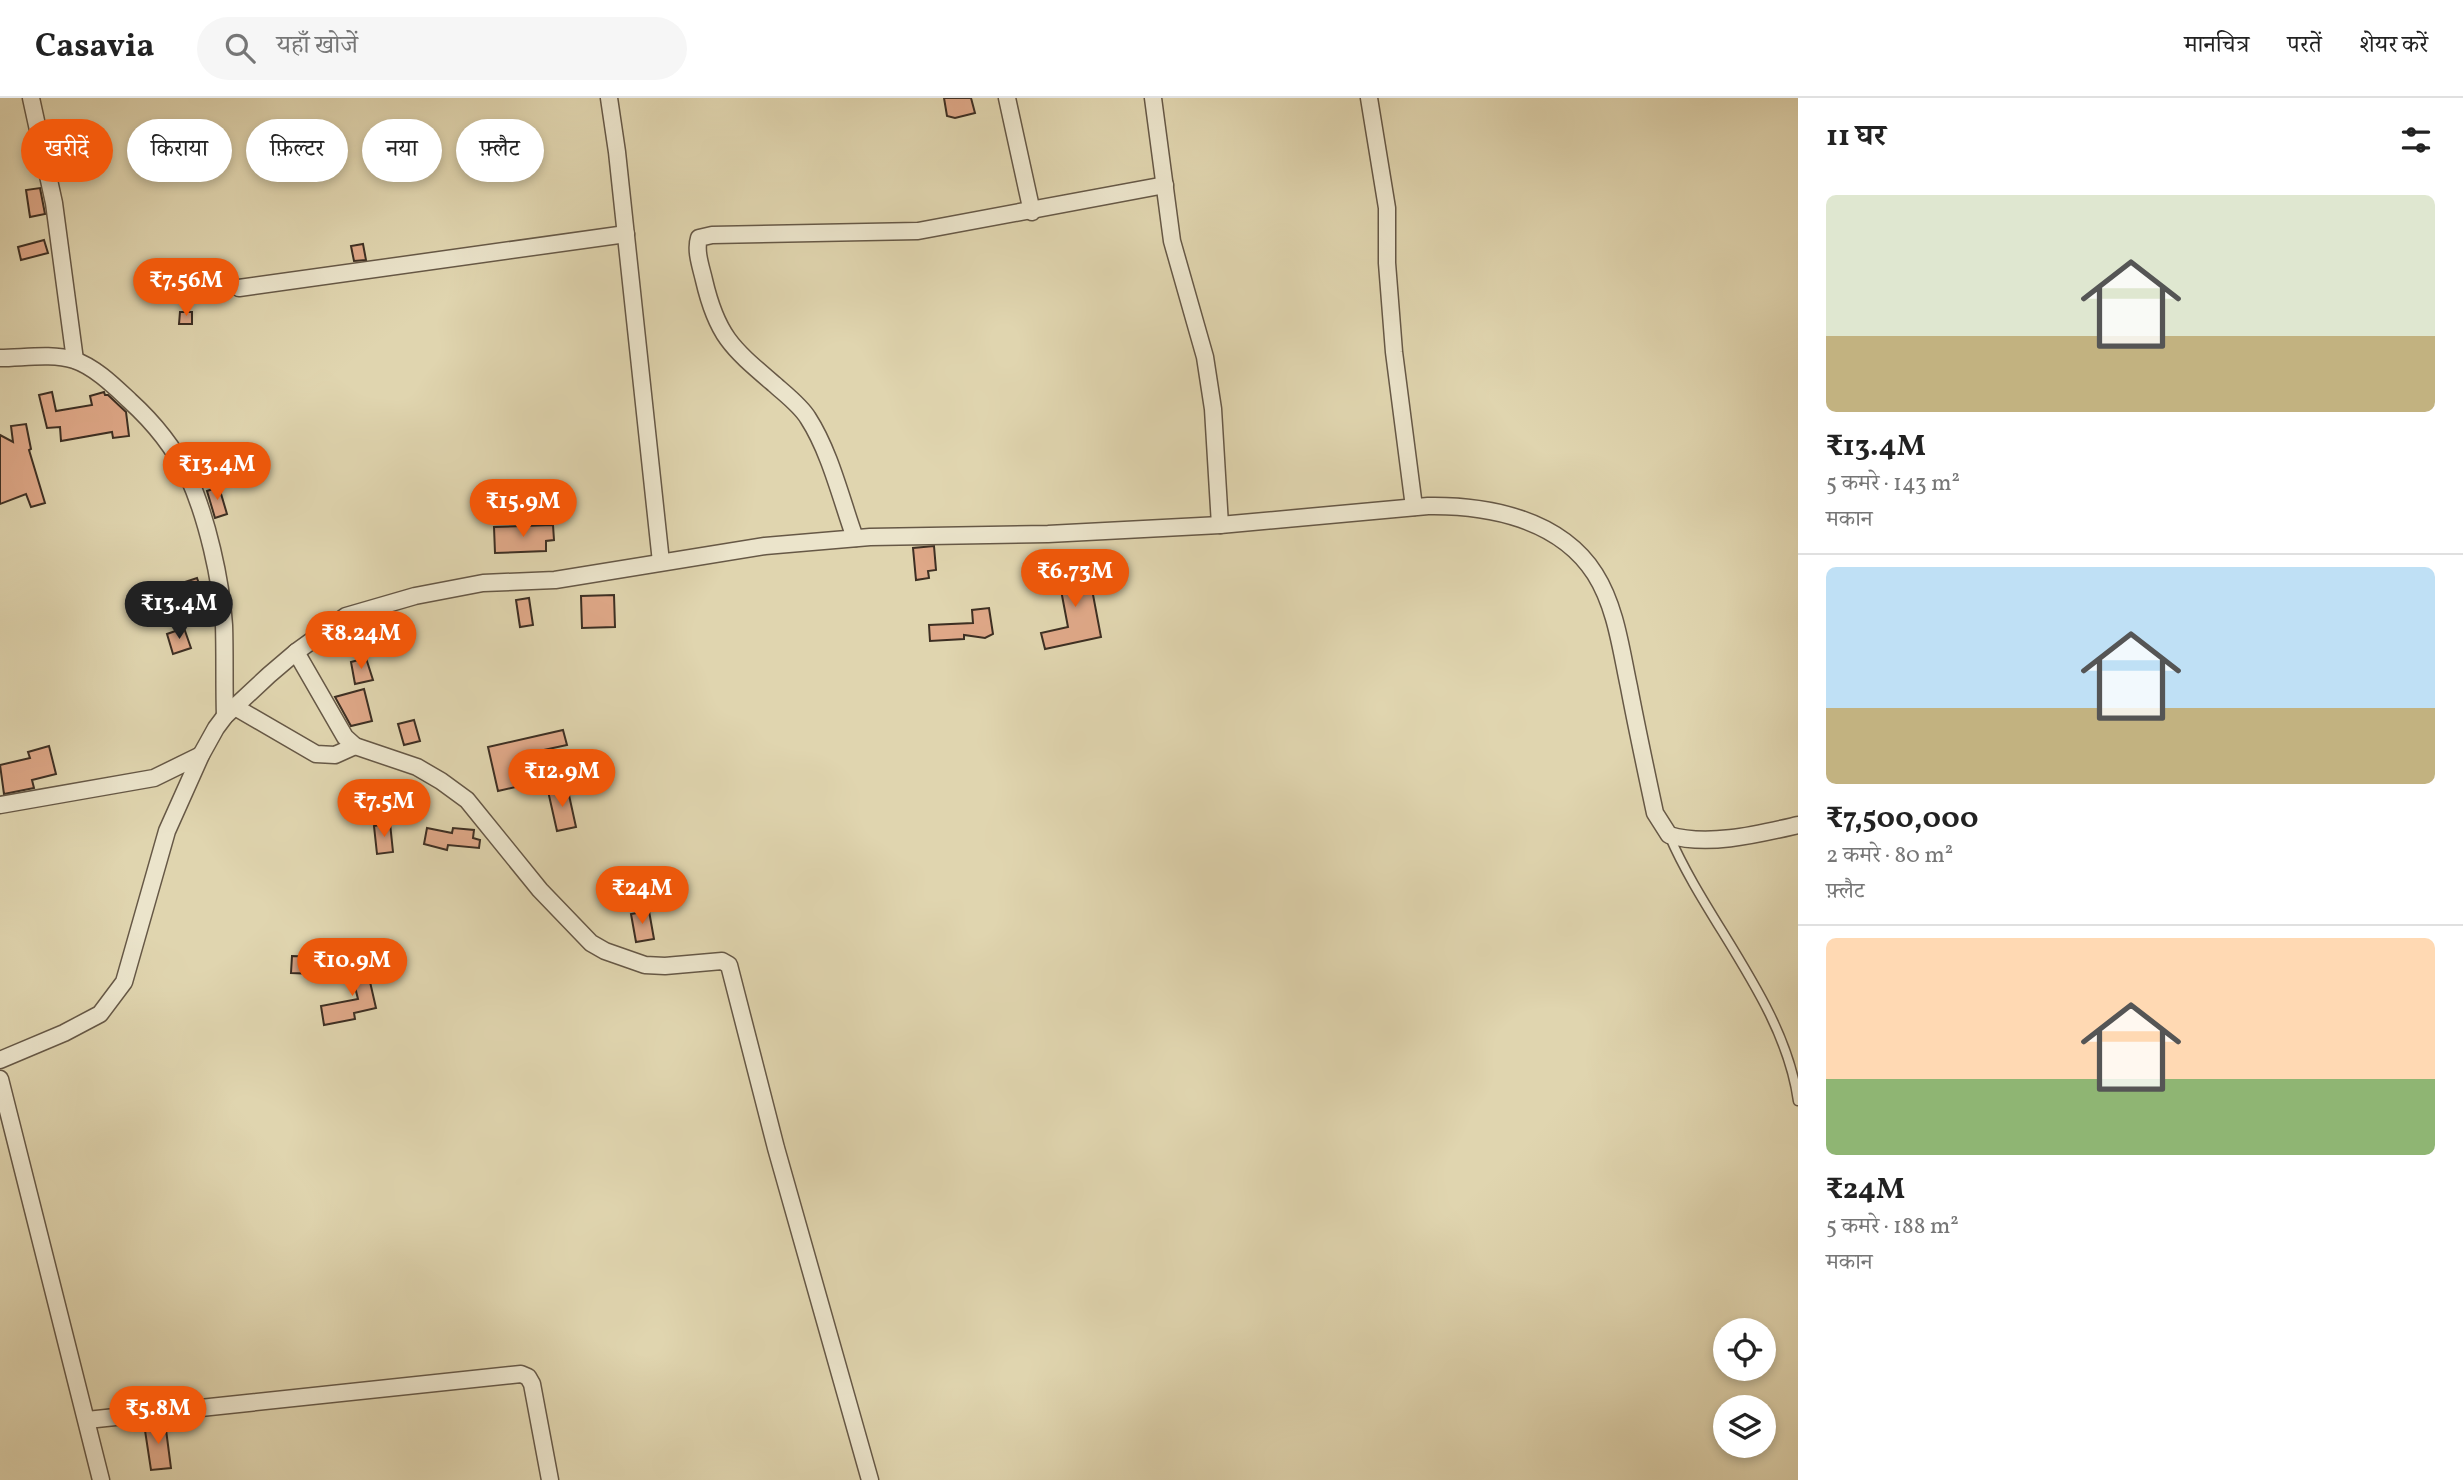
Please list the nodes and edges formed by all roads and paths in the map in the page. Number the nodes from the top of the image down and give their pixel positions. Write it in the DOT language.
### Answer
graph roads {
  1 [pos="31,98"];
  2 [pos="609,98"];
  3 [pos="1007,98"];
  4 [pos="1153,98"];
  5 [pos="1369,98"];
  6 [pos="1165,186"];
  7 [pos="1032,212"];
  8 [pos="626,234"];
  9 [pos="239,288"];
  10 [pos="0,358"];
  11 [pos="75,360"];
  12 [pos="1414,507"];
  13 [pos="1220,525"];
  14 [pos="855,538"];
  15 [pos="661,562"];
  16 [pos="296,652"];
  17 [pos="230,711"];
  18 [pos="355,746"];
  19 [pos="201,755"];
  20 [pos="0,805"];
  21 [pos="1798,825"];
  22 [pos="1669,835"];
  23 [pos="0,1060"];
  24 [pos="0,1079"];
  25 [pos="1798,1101"];
  26 [pos="87,1420"];
  27 [pos="102,1480"];
  28 [pos="550,1480"];
  29 [pos="870,1480"];
  1 -- 11 [label="street"];
  2 -- 8 [label="street"];
  3 -- 7 [label="street"];
  4 -- 6 [label="street"];
  5 -- 12 [label="street"];
  6 -- 7 [label="street"];
  6 -- 13 [label="street"];
  7 -- 14 [label="street"];
  8 -- 9 [label="street"];
  8 -- 15 [label="street"];
  10 -- 11 [label="street"];
  11 -- 17 [label="street"];
  12 -- 13 [label="street"];
  12 -- 22 [label="street"];
  13 -- 14 [label="street"];
  14 -- 15 [label="street"];
  15 -- 16 [label="street"];
  16 -- 17 [label="street"];
  16 -- 18 [label="street"];
  17 -- 18 [label="street"];
  17 -- 19 [label="street"];
  18 -- 29 [label="street"];
  19 -- 20 [label="street"];
  19 -- 23 [label="street"];
  21 -- 22 [label="street"];
  22 -- 25 [label="lane"];
  24 -- 26 [label="street"];
  26 -- 27 [label="street"];
  26 -- 28 [label="street"];
}
